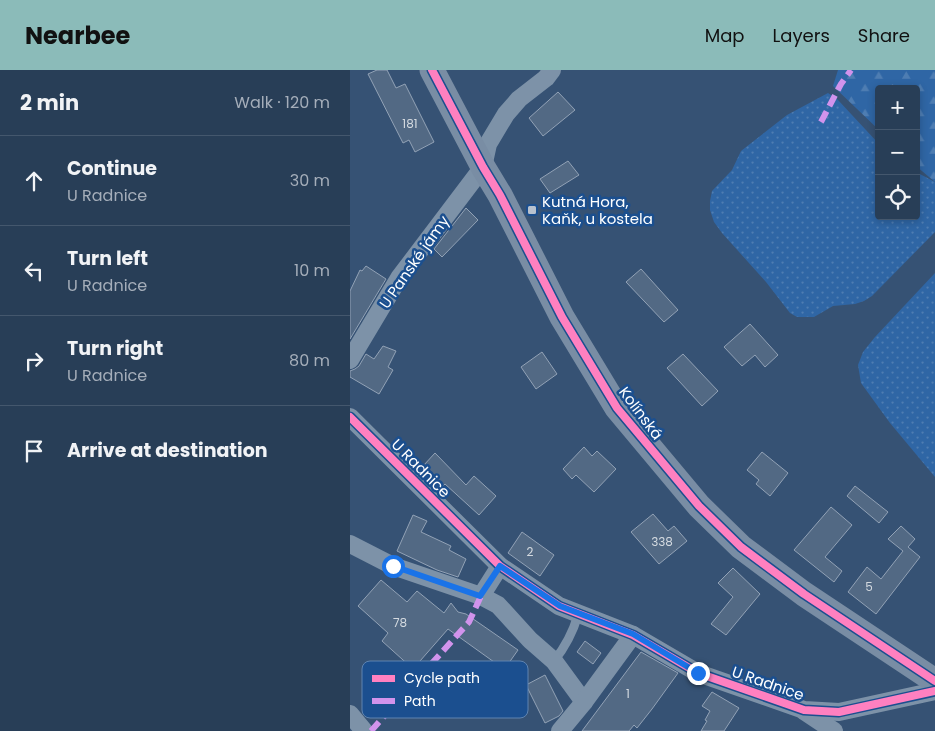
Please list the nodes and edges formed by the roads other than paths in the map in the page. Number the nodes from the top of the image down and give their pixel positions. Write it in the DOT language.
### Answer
graph roads {
  1 [pos="432,70"];
  2 [pos="552,70"];
  3 [pos="483,167"];
  4 [pos="350,360"];
  5 [pos="350,417"];
  6 [pos="350,544"];
  7 [pos="500,566"];
  8 [pos="480,596"];
  9 [pos="578,614"];
  10 [pos="633,634"];
  11 [pos="554,661"];
  12 [pos="935,681"];
  13 [pos="935,691"];
  14 [pos="584,702"];
  15 [pos="804,710"];
  16 [pos="350,714"];
  17 [pos="364,731"];
  18 [pos="560,731"];
  19 [pos="834,731"];
  1 -- 3 [label="street, Kolínská"];
  2 -- 3 [label="street"];
  3 -- 4 [label="street, U Panské jámy"];
  3 -- 12 [label="street, Kolínská"];
  5 -- 7 [label="street, U Radnice"];
  6 -- 8 [label="street"];
  7 -- 8 [label="street"];
  7 -- 9 [label="street, U Radnice"];
  8 -- 11 [label="street"];
  9 -- 10 [label="street, U Radnice"];
  9 -- 11 [label="lane"];
  10 -- 14 [label="street"];
  10 -- 15 [label="street, U Radnice"];
  11 -- 14 [label="street"];
  13 -- 15 [label="street, U Radnice"];
  14 -- 18 [label="street"];
  15 -- 19 [label="street"];
  16 -- 17 [label="street"];
}
